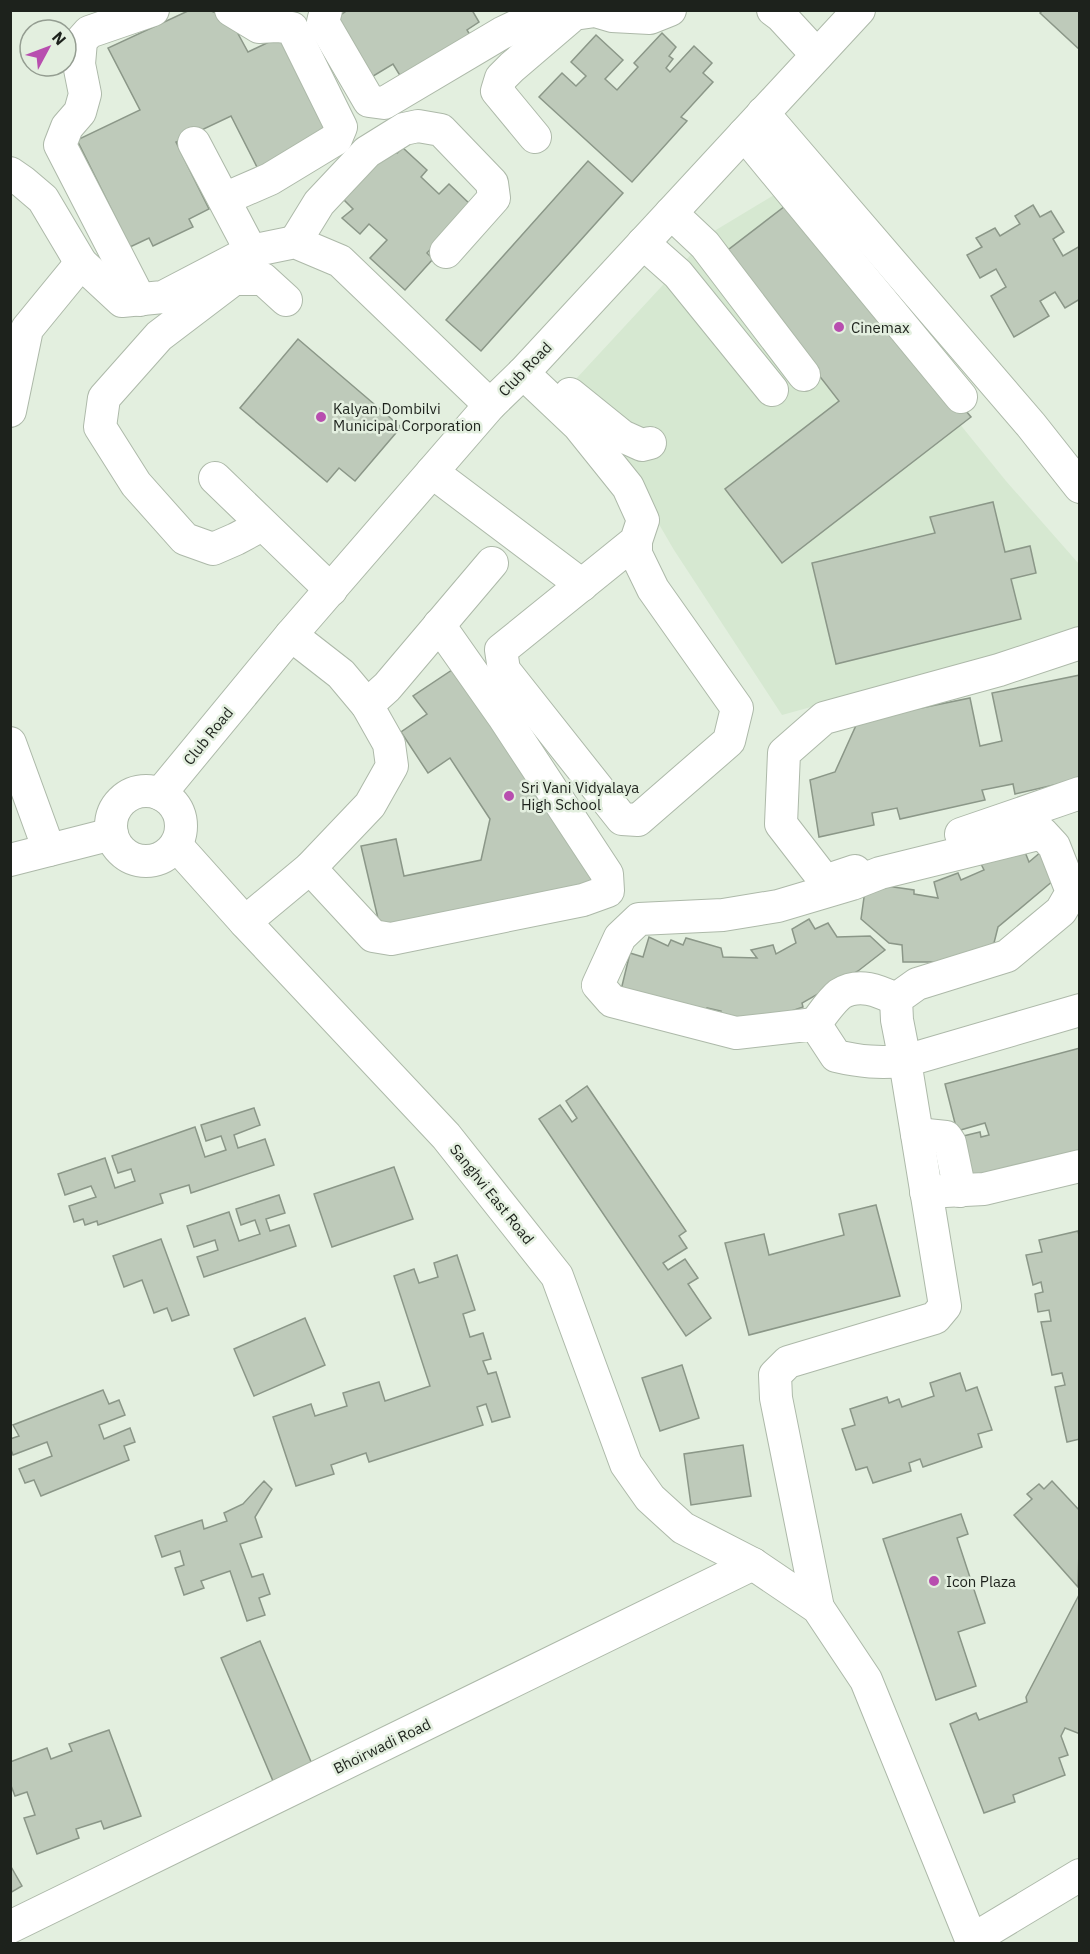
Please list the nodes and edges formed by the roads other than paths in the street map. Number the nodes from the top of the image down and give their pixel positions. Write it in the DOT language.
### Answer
graph roads {
  1 [pos="153,10"];
  2 [pos="231,10"];
  3 [pos="326,10"];
  4 [pos="550,10"];
  5 [pos="670,10"];
  6 [pos="773,10"];
  7 [pos="858,10"];
  8 [pos="495,22"];
  9 [pos="817,55"];
  10 [pos="754,123"];
  11 [pos="535,137"];
  12 [pos="194,143"];
  13 [pos="15,181"];
  14 [pos="224,199"];
  15 [pos="671,213"];
  16 [pos="295,242"];
  17 [pos="643,243"];
  18 [pos="251,250"];
  19 [pos="446,252"];
  20 [pos="81,262"];
  21 [pos="140,300"];
  22 [pos="286,300"];
  23 [pos="527,368"];
  24 [pos="804,375"];
  25 [pos="772,390"];
  26 [pos="961,397"];
  27 [pos="490,405"];
  28 [pos="10,411"];
  29 [pos="651,443"];
  30 [pos="432,472"];
  31 [pos="215,478"];
  32 [pos="1080,487"];
  33 [pos="262,525"];
  34 [pos="636,541"];
  35 [pos="492,563"];
  36 [pos="582,585"];
  37 [pos="331,590"];
  38 [pos="439,625"];
  39 [pos="291,635"];
  40 [pos="1080,643"];
  41 [pos="367,705"];
  42 [pos="10,743"];
  43 [pos="1080,793"];
  44 [pos="160,794"];
  45 [pos="112,834"];
  46 [pos="176,844"];
  47 [pos="49,850"];
  48 [pos="10,860"];
  49 [pos="310,868"];
  50 [pos="245,922"];
  51 [pos="896,999"];
  52 [pos="1080,1010"];
  53 [pos="815,1024"];
  54 [pos="905,1060"];
  55 [pos="917,1134"];
  56 [pos="1080,1166"];
  57 [pos="960,1191"];
  58 [pos="926,1192"];
  59 [pos="753,1564"];
  60 [pos="818,1608"];
  61 [pos="1080,1875"];
  62 [pos="10,1927"];
  63 [pos="972,1942"];
  1 -- 21 [label="street"];
  2 -- 14 [label="street"];
  3 -- 8 [label="street"];
  4 -- 8 [label="street"];
  5 -- 11 [label="street"];
  6 -- 9 [label="street"];
  7 -- 9 [label="street, Club Road"];
  9 -- 10 [label="street, Club Road"];
  10 -- 15 [label="street, Club Road"];
  10 -- 26 [label="street"];
  10 -- 32 [label="street"];
  12 -- 14 [label="street"];
  13 -- 20 [label="street"];
  14 -- 18 [label="street"];
  15 -- 17 [label="street, Club Road"];
  15 -- 24 [label="street"];
  16 -- 18 [label="street"];
  16 -- 19 [label="street"];
  16 -- 27 [label="street"];
  17 -- 23 [label="street, Club Road"];
  17 -- 25 [label="street"];
  18 -- 21 [label="street"];
  20 -- 21 [label="street"];
  20 -- 28 [label="street"];
  22 -- 33 [label="street"];
  23 -- 27 [label="street, Club Road"];
  23 -- 29 [label="street"];
  23 -- 34 [label="street"];
  27 -- 30 [label="street, Club Road"];
  30 -- 36 [label="street"];
  30 -- 37 [label="street, Club Road"];
  31 -- 33 [label="street"];
  33 -- 37 [label="street"];
  34 -- 36 [label="street"];
  34 -- 36 [label="street"];
  35 -- 38 [label="street"];
  37 -- 39 [label="street, Club Road"];
  38 -- 41 [label="street"];
  38 -- 49 [label="street"];
  39 -- 41 [label="street"];
  39 -- 44 [label="street, Club Road"];
  40 -- 43 [label="street"];
  41 -- 49 [label="street"];
  42 -- 47 [label="street"];
  44 -- 45 [label="street"];
  44 -- 46 [label="street"];
  45 -- 46 [label="street"];
  45 -- 47 [label="street"];
  46 -- 50 [label="street, Sanghvi East Road"];
  47 -- 48 [label="street"];
  49 -- 50 [label="street"];
  50 -- 59 [label="street, Sanghvi East Road"];
  51 -- 53 [label="street"];
  51 -- 53 [label="street"];
  51 -- 54 [label="street"];
  52 -- 54 [label="street"];
  53 -- 54 [label="street"];
  54 -- 55 [label="street"];
  55 -- 57 [label="street"];
  55 -- 58 [label="street"];
  56 -- 57 [label="street"];
  57 -- 58 [label="street"];
  58 -- 60 [label="street"];
  59 -- 60 [label="street, Sanghvi East Road"];
  59 -- 62 [label="street, Bhoirwadi Road"];
  60 -- 63 [label="street"];
  61 -- 63 [label="street"];
}
